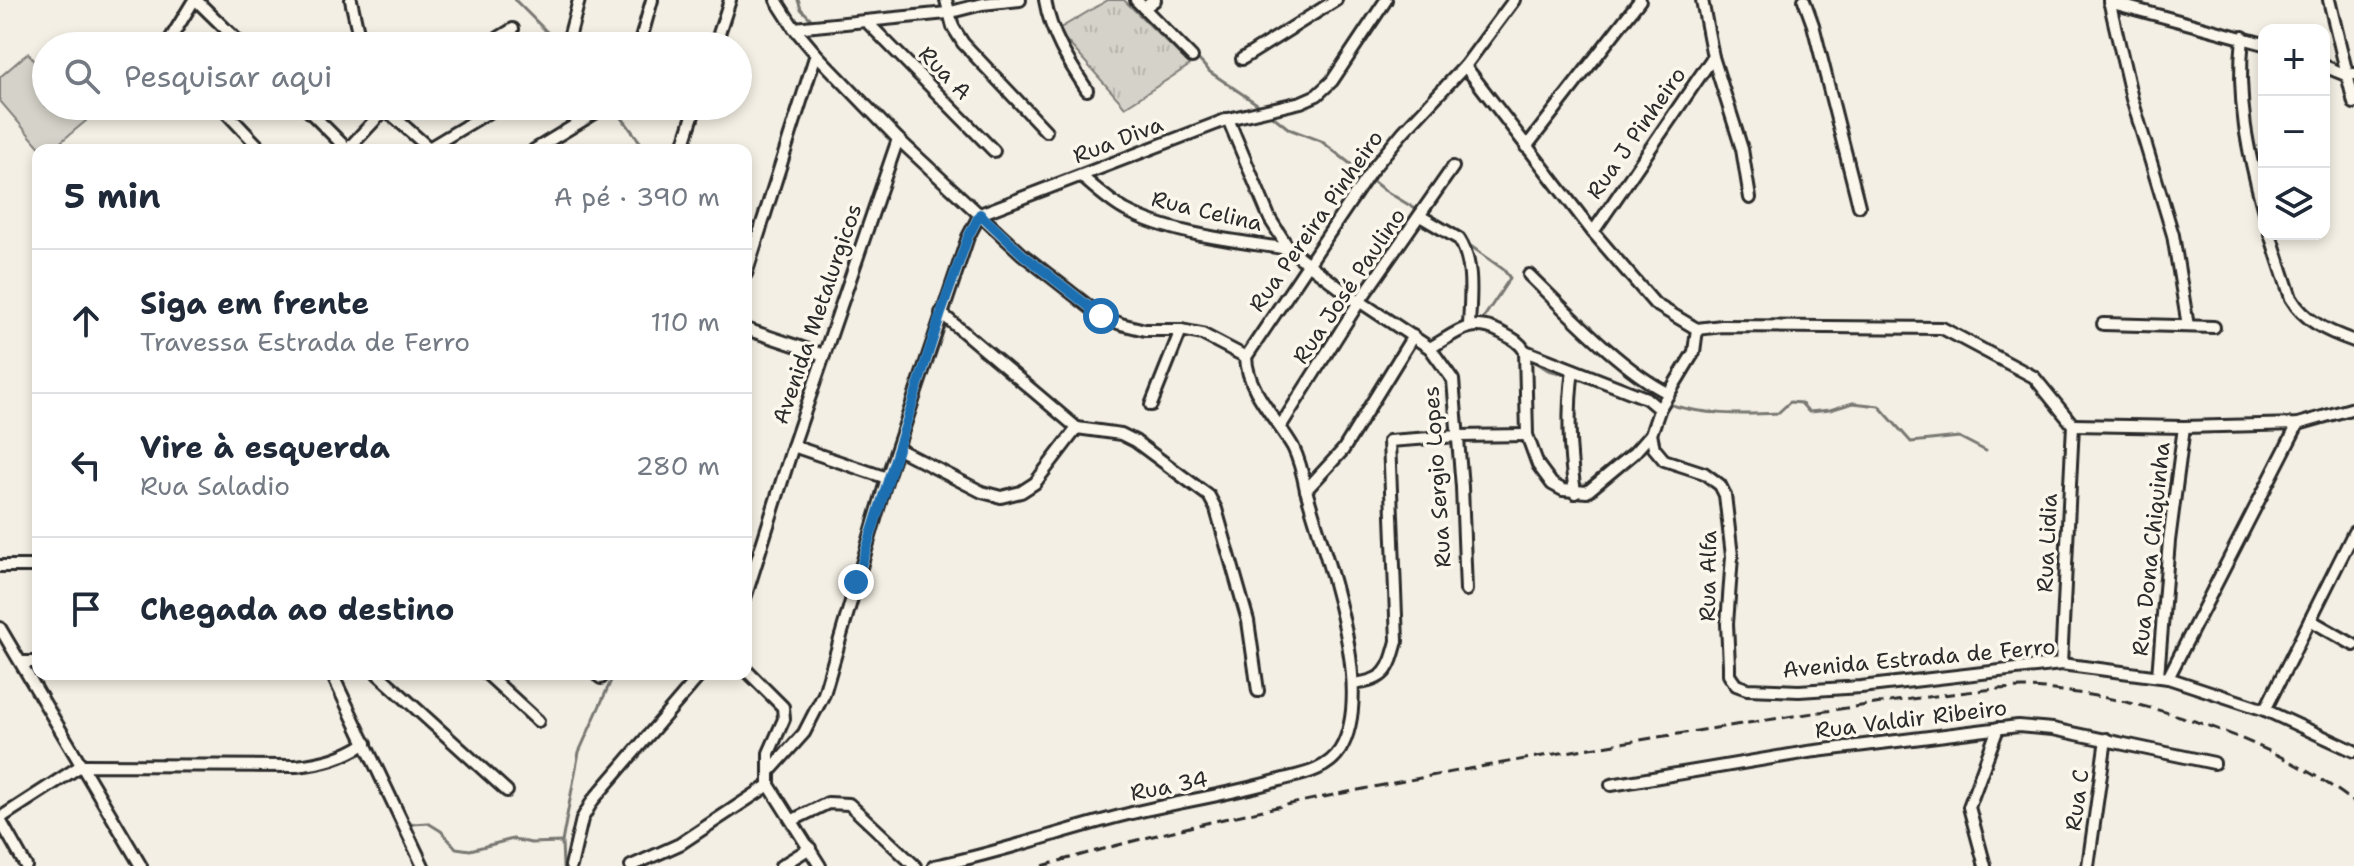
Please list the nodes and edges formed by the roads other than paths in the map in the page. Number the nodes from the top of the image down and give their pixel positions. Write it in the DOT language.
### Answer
graph roads {
  1 [pos="195,0"];
  2 [pos="351,0"];
  3 [pos="579,0"];
  4 [pos="652,0"];
  5 [pos="730,0"];
  6 [pos="776,0"];
  7 [pos="1020,0"];
  8 [pos="1045,0"];
  9 [pos="1155,0"];
  10 [pos="1386,0"];
  11 [pos="1514,0"];
  12 [pos="1640,0"];
  13 [pos="1702,0"];
  14 [pos="1804,0"];
  15 [pos="2329,0"];
  16 [pos="1334,1"];
  17 [pos="2109,1"];
  18 [pos="1140,4"];
  19 [pos="947,7"];
  20 [pos="867,22"];
  21 [pos="794,28"];
  22 [pos="513,29"];
  23 [pos="175,32"];
  24 [pos="228,32"];
  25 [pos="358,32"];
  26 [pos="508,32"];
  27 [pos="571,32"];
  28 [pos="643,32"];
  29 [pos="720,32"];
  30 [pos="2243,37"];
  31 [pos="2258,42"];
  32 [pos="816,54"];
  33 [pos="1192,57"];
  34 [pos="1713,57"];
  35 [pos="1242,59"];
  36 [pos="1465,66"];
  37 [pos="2330,68"];
  38 [pos="2350,74"];
  39 [pos="1087,90"];
  40 [pos="2354,103"];
  41 [pos="1228,119"];
  42 [pos="233,120"];
  43 [pos="318,120"];
  44 [pos="374,120"];
  45 [pos="399,120"];
  46 [pos="475,120"];
  47 [pos="581,120"];
  48 [pos="692,120"];
  49 [pos="1046,131"];
  50 [pos="898,139"];
  51 [pos="441,140"];
  52 [pos="256,144"];
  53 [pos="341,144"];
  54 [pos="352,144"];
  55 [pos="425,144"];
  56 [pos="436,144"];
  57 [pos="445,144"];
  58 [pos="543,144"];
  59 [pos="684,144"];
  60 [pos="1526,147"];
  61 [pos="994,151"];
  62 [pos="1453,167"];
  63 [pos="1081,176"];
  64 [pos="2258,190"];
  65 [pos="1750,198"];
  66 [pos="1859,206"];
  67 [pos="1422,213"];
  68 [pos="980,214"];
  69 [pos="1593,232"];
  70 [pos="2272,240"];
  71 [pos="1289,249"];
  72 [pos="752,255"];
  73 [pos="1308,265"];
  74 [pos="1529,275"];
  75 [pos="1359,302"];
  76 [pos="941,313"];
  77 [pos="2103,324"];
  78 [pos="1469,326"];
  79 [pos="2188,326"];
  80 [pos="2214,327"];
  81 [pos="1697,329"];
  82 [pos="1181,330"];
  83 [pos="752,331"];
  84 [pos="1413,336"];
  85 [pos="2354,341"];
  86 [pos="1430,348"];
  87 [pos="1525,351"];
  88 [pos="824,355"];
  89 [pos="1246,357"];
  90 [pos="1573,370"];
  91 [pos="1668,394"];
  92 [pos="1151,405"];
  93 [pos="2354,408"];
  94 [pos="1659,409"];
  95 [pos="2298,424"];
  96 [pos="2073,425"];
  97 [pos="1280,427"];
  98 [pos="2184,427"];
  99 [pos="1077,428"];
  100 [pos="1651,434"];
  101 [pos="1527,435"];
  102 [pos="1458,436"];
  103 [pos="793,446"];
  104 [pos="898,449"];
  105 [pos="887,478"];
  106 [pos="1306,490"];
  107 [pos="1575,493"];
  108 [pos="2353,534"];
  109 [pos="0,566"];
  110 [pos="32,566"];
  111 [pos="752,576"];
  112 [pos="1466,590"];
  113 [pos="2310,620"];
  114 [pos="0,628"];
  115 [pos="2354,645"];
  116 [pos="21,662"];
  117 [pos="32,662"];
  118 [pos="2061,664"];
  119 [pos="1729,665"];
  120 [pos="752,676"];
  121 [pos="2163,677"];
  122 [pos="337,680"];
  123 [pos="385,680"];
  124 [pos="494,680"];
  125 [pos="696,680"];
  126 [pos="1353,684"];
  127 [pos="1258,691"];
  128 [pos="2265,710"];
  129 [pos="538,721"];
  130 [pos="1998,728"];
  131 [pos="2106,739"];
  132 [pos="366,743"];
  133 [pos="2354,751"];
  134 [pos="2214,763"];
  135 [pos="82,765"];
  136 [pos="769,772"];
  137 [pos="769,785"];
  138 [pos="1611,785"];
  139 [pos="507,791"];
  140 [pos="0,819"];
  141 [pos="793,820"];
  142 [pos="810,848"];
  143 [pos="26,866"];
  144 [pos="141,866"];
  145 [pos="423,866"];
  146 [pos="571,866"];
  147 [pos="631,866"];
  148 [pos="781,866"];
  149 [pos="820,866"];
  150 [pos="915,866"];
  151 [pos="934,866"];
  152 [pos="1985,866"];
  153 [pos="2088,866"];
  1 -- 23 [label="street"];
  1 -- 24 [label="street"];
  2 -- 25 [label="street"];
  3 -- 27 [label="street"];
  4 -- 28 [label="street"];
  5 -- 29 [label="street"];
  6 -- 21 [label="street"];
  7 -- 19 [label="street"];
  8 -- 39 [label="street"];
  9 -- 18 [label="street"];
  10 -- 41 [label="street, Rua Diva"];
  11 -- 36 [label="street, Rua Pereira Pinheiro"];
  12 -- 60 [label="street"];
  13 -- 34 [label="street"];
  14 -- 66 [label="street"];
  15 -- 38 [label="street"];
  16 -- 35 [label="street"];
  17 -- 30 [label="street"];
  17 -- 79 [label="street"];
  18 -- 33 [label="street"];
  19 -- 20 [label="street"];
  19 -- 49 [label="street"];
  20 -- 21 [label="street"];
  20 -- 61 [label="street, Rua A"];
  21 -- 32 [label="street"];
  22 -- 26 [label="street"];
  30 -- 31 [label="street"];
  30 -- 64 [label="street"];
  32 -- 50 [label="street"];
  32 -- 72 [label="street"];
  34 -- 65 [label="street"];
  34 -- 69 [label="street, Rua J Pinheiro"];
  36 -- 60 [label="street"];
  36 -- 73 [label="street, Rua Pereira Pinheiro"];
  37 -- 38 [label="street"];
  38 -- 40 [label="street"];
  41 -- 63 [label="street, Rua Diva"];
  41 -- 71 [label="street"];
  42 -- 52 [label="street"];
  43 -- 53 [label="street"];
  44 -- 54 [label="street"];
  45 -- 55 [label="street"];
  46 -- 51 [label="street"];
  47 -- 58 [label="street"];
  48 -- 59 [label="street"];
  50 -- 68 [label="street"];
  50 -- 88 [label="street, Avenida Metalurgicos"];
  51 -- 56 [label="street"];
  51 -- 57 [label="street"];
  60 -- 69 [label="street"];
  62 -- 67 [label="street, Rua José Paulino"];
  63 -- 68 [label="street, Rua Diva"];
  63 -- 71 [label="street, Rua Celina"];
  67 -- 75 [label="street, Rua José Paulino"];
  67 -- 78 [label="street"];
  68 -- 76 [label="street"];
  68 -- 82 [label="street"];
  69 -- 81 [label="street"];
  70 -- 85 [label="street"];
  71 -- 73 [label="street, Rua Sergio Lopes"];
  73 -- 75 [label="street, Rua Sergio Lopes"];
  73 -- 89 [label="street, Rua Pereira Pinheiro"];
  74 -- 91 [label="street"];
  75 -- 84 [label="street, Rua Sergio Lopes"];
  75 -- 97 [label="street, Rua José Paulino"];
  76 -- 99 [label="street"];
  76 -- 104 [label="street"];
  77 -- 79 [label="street"];
  78 -- 86 [label="street"];
  78 -- 87 [label="street"];
  79 -- 80 [label="street"];
  81 -- 91 [label="street"];
  81 -- 96 [label="street"];
  82 -- 89 [label="street"];
  82 -- 92 [label="street"];
  83 -- 88 [label="street"];
  84 -- 86 [label="street, Rua Sergio Lopes"];
  84 -- 106 [label="street"];
  86 -- 102 [label="street, Rua Sergio Lopes"];
  87 -- 90 [label="street"];
  87 -- 101 [label="street"];
  88 -- 103 [label="street, Avenida Metalurgicos"];
  89 -- 97 [label="street, Rua 34"];
  90 -- 94 [label="street"];
  90 -- 107 [label="street"];
  91 -- 94 [label="street"];
  93 -- 95 [label="street"];
  94 -- 100 [label="street"];
  95 -- 98 [label="street"];
  95 -- 121 [label="street"];
  96 -- 98 [label="street"];
  96 -- 118 [label="street, Rua Lidia"];
  97 -- 106 [label="street, Rua 34"];
  98 -- 121 [label="street, Rua Dona Chiquinha"];
  99 -- 104 [label="street"];
  99 -- 127 [label="street"];
  100 -- 107 [label="street"];
  100 -- 119 [label="street, Rua Alfa"];
  101 -- 102 [label="street"];
  101 -- 107 [label="street"];
  102 -- 112 [label="street, Rua Sergio Lopes"];
  102 -- 126 [label="street, Rua Sergio Lopes"];
  103 -- 105 [label="street"];
  103 -- 111 [label="street, Avenida Metalurgicos"];
  104 -- 105 [label="street"];
  105 -- 136 [label="street"];
  106 -- 126 [label="street, Rua 34"];
  108 -- 113 [label="street"];
  109 -- 110 [label="street"];
  113 -- 115 [label="street"];
  113 -- 128 [label="street"];
  114 -- 116 [label="street"];
  116 -- 117 [label="street"];
  116 -- 135 [label="street"];
  118 -- 119 [label="street, Avenida Estrada de Ferro"];
  118 -- 121 [label="street, Avenida Estrada de Ferro"];
  120 -- 136 [label="street"];
  121 -- 128 [label="street, Avenida Estrada de Ferro"];
  122 -- 132 [label="street"];
  123 -- 139 [label="street"];
  124 -- 129 [label="street"];
  125 -- 146 [label="street"];
  126 -- 151 [label="street, Rua 34"];
  128 -- 133 [label="street, Avenida Estrada de Ferro"];
  130 -- 131 [label="street, Rua Valdir Ribeiro"];
  130 -- 138 [label="street, Rua Valdir Ribeiro"];
  130 -- 152 [label="street"];
  131 -- 134 [label="street, Rua Valdir Ribeiro"];
  131 -- 153 [label="street, Rua C"];
  132 -- 135 [label="street"];
  132 -- 145 [label="street"];
  135 -- 140 [label="street"];
  135 -- 144 [label="street"];
  136 -- 137 [label="street"];
  137 -- 141 [label="street"];
  137 -- 147 [label="street"];
  140 -- 143 [label="street"];
  141 -- 142 [label="street"];
  141 -- 150 [label="street"];
  142 -- 148 [label="street"];
  142 -- 149 [label="street"];
}
